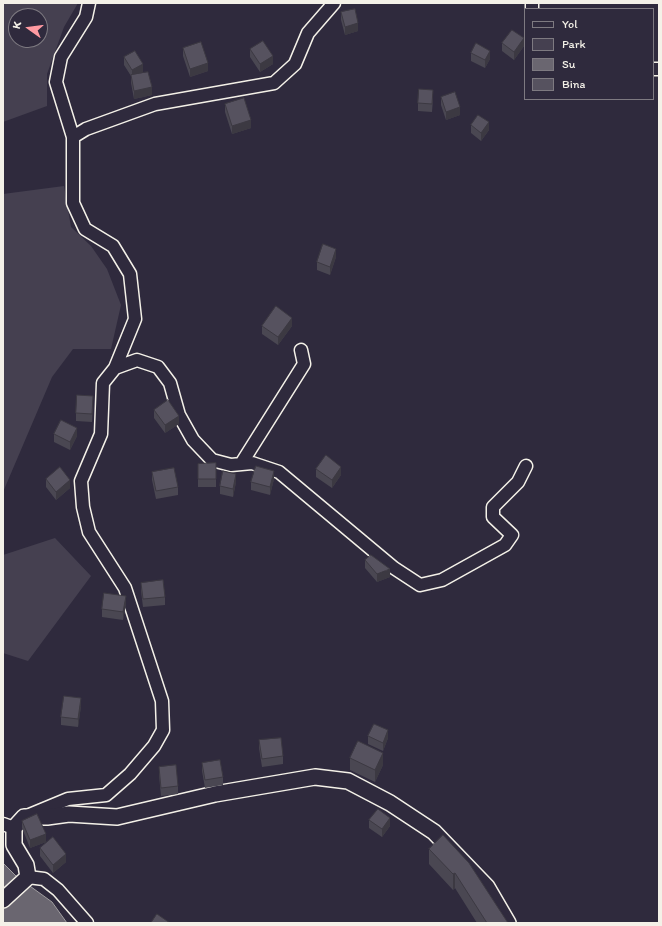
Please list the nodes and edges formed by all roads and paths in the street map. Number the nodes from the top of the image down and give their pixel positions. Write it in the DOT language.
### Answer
graph roads {
  1 [pos="89,3"];
  2 [pos="334,3"];
  3 [pos="73,137"];
  4 [pos="301,350"];
  5 [pos="115,368"];
  6 [pos="241,464"];
  7 [pos="526,466"];
  8 [pos="14,823"];
  9 [pos="28,877"];
  10 [pos="3,900"];
  11 [pos="87,923"];
  12 [pos="508,923"];
  1 -- 3 [label="street"];
  2 -- 3 [label="street"];
  3 -- 5 [label="street"];
  4 -- 6 [label="street"];
  5 -- 6 [label="street"];
  5 -- 8 [label="street"];
  6 -- 7 [label="street"];
  8 -- 9 [label="street"];
  8 -- 12 [label="street"];
  9 -- 10 [label="street"];
  9 -- 11 [label="street"];
}
